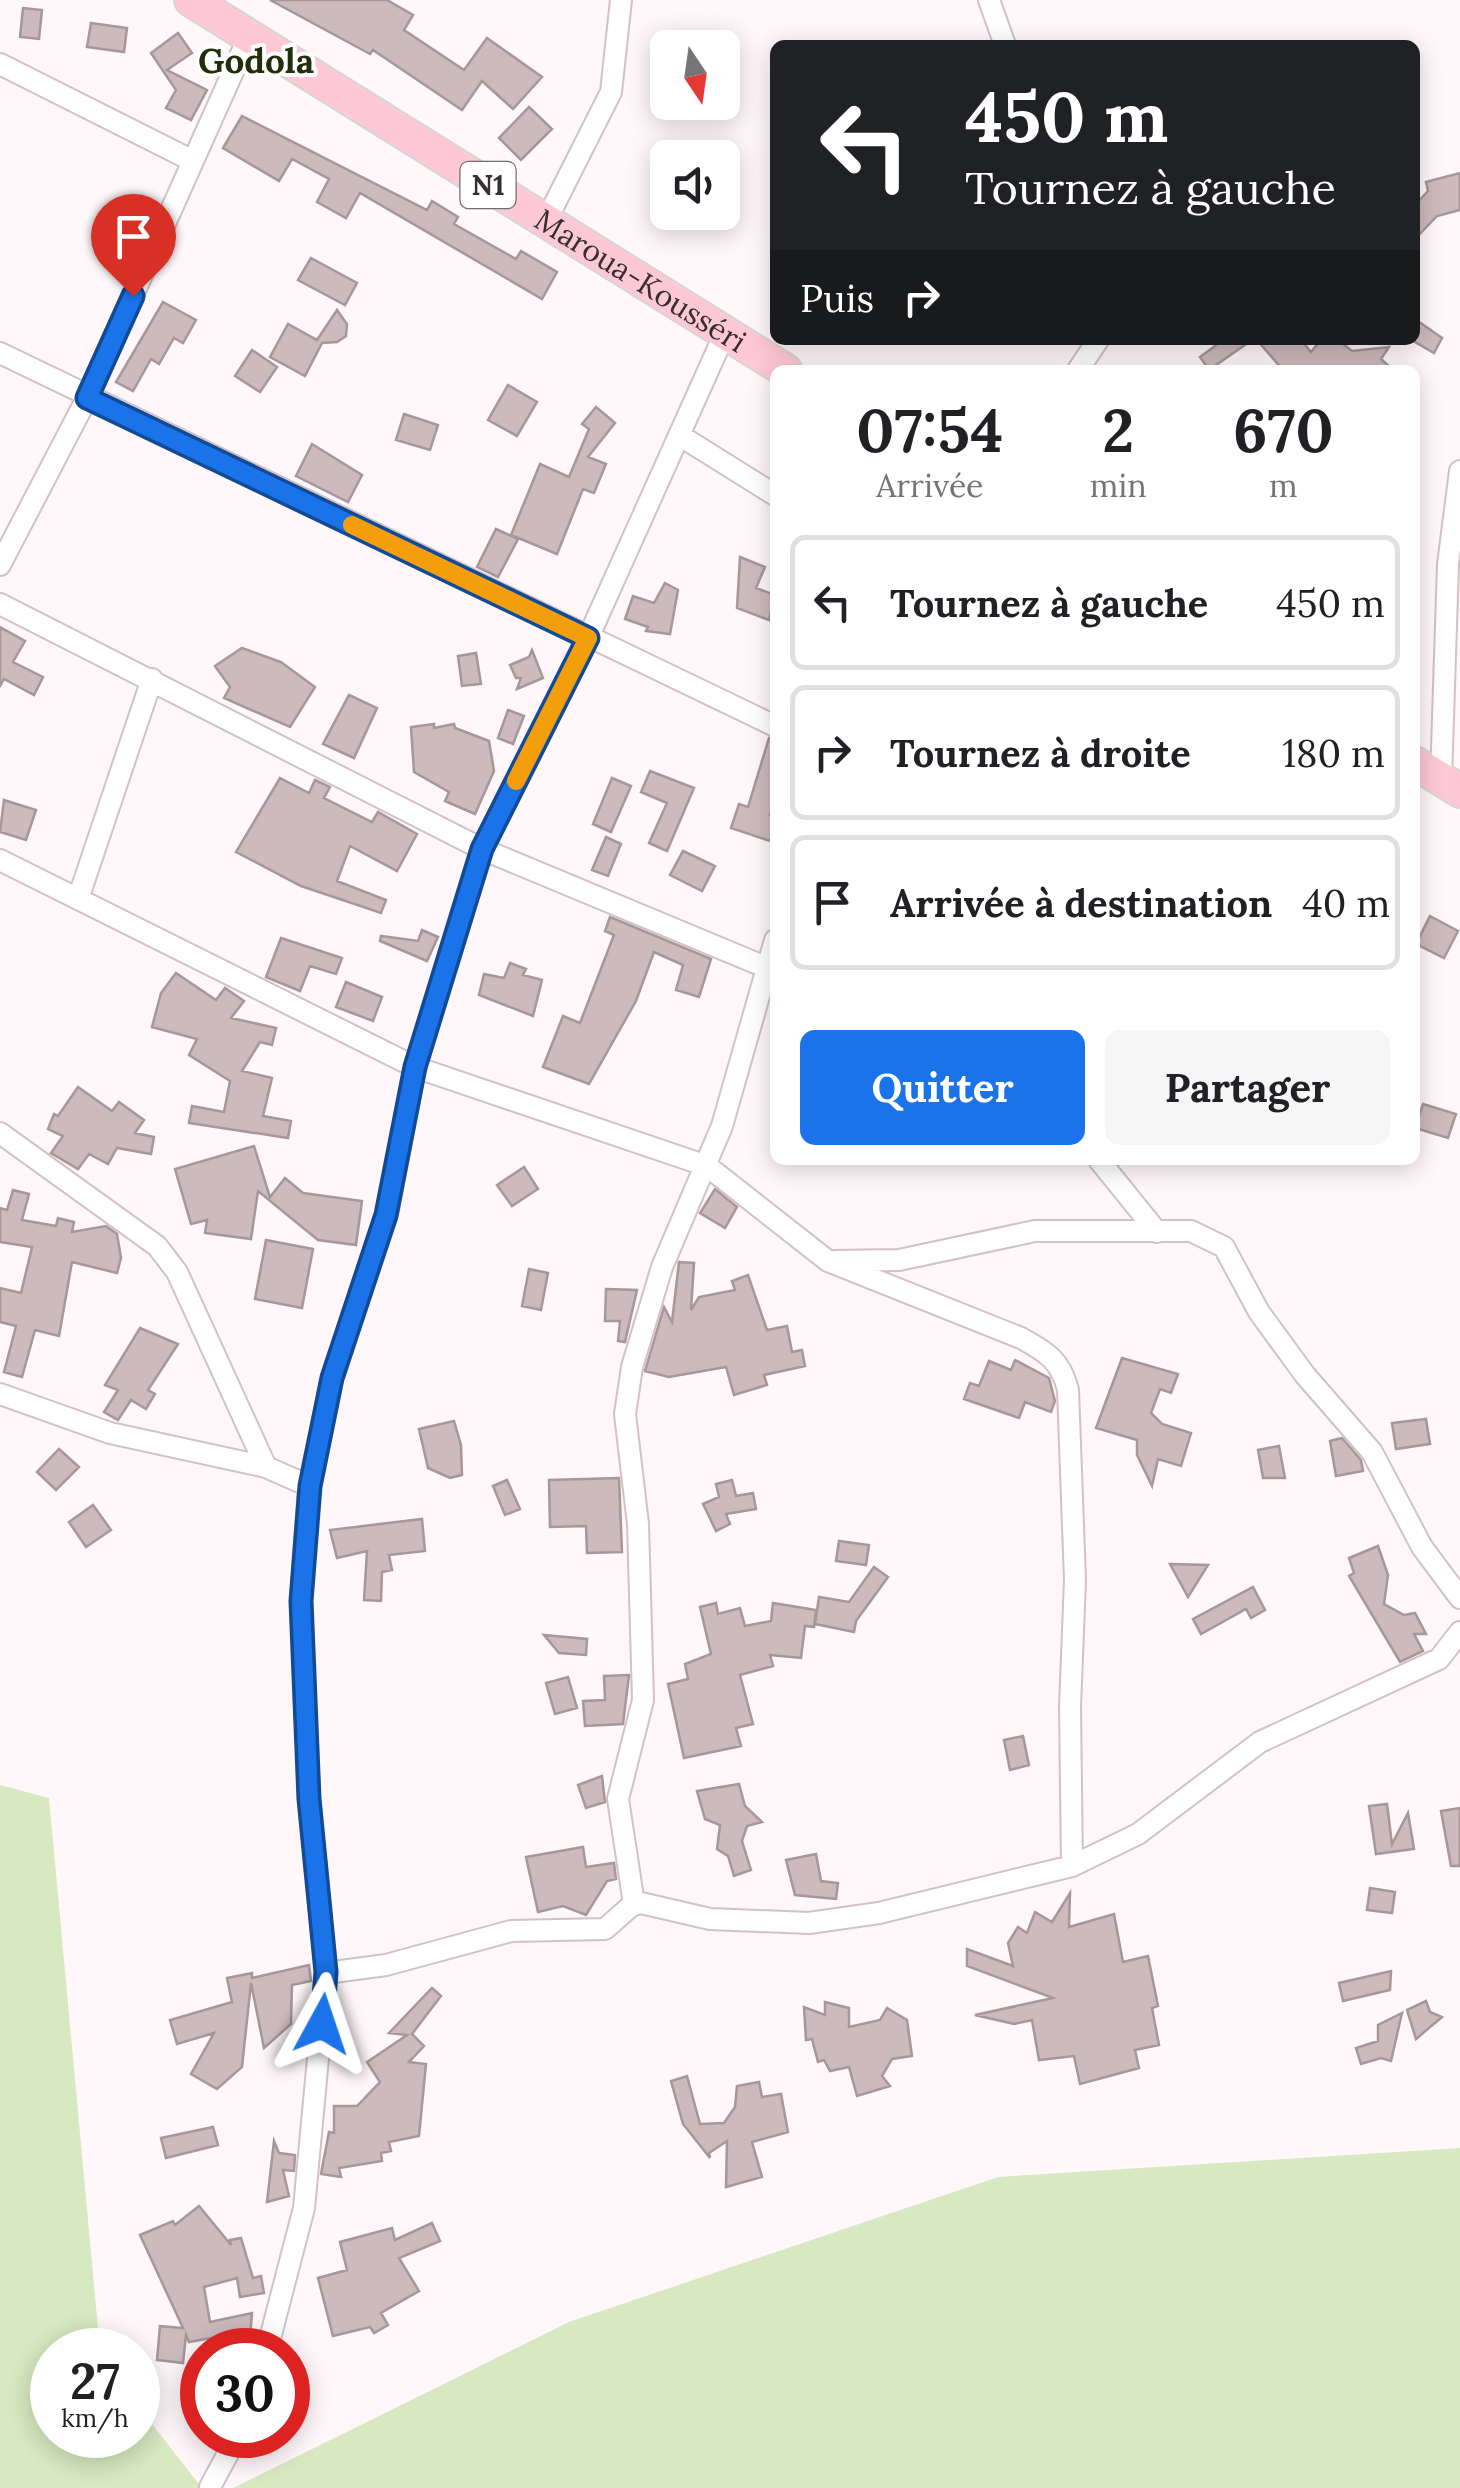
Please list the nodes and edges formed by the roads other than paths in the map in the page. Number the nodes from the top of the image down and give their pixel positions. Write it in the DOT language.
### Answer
graph roads {
  1 [pos="191,0"];
  2 [pos="620,0"];
  3 [pos="989,0"];
  4 [pos="249,36"];
  5 [pos="1003,40"];
  6 [pos="0,64"];
  7 [pos="193,161"];
  8 [pos="546,221"];
  9 [pos="724,333"];
  10 [pos="0,353"];
  11 [pos="777,365"];
  12 [pos="87,398"];
  13 [pos="678,435"];
  14 [pos="1460,471"];
  15 [pos="770,492"];
  16 [pos="0,565"];
  17 [pos="0,604"];
  18 [pos="588,638"];
  19 [pos="152,679"];
  20 [pos="770,724"];
  21 [pos="1439,777"];
  22 [pos="482,849"];
  23 [pos="0,860"];
  24 [pos="78,899"];
  25 [pos="770,969"];
  26 [pos="415,1067"];
  27 [pos="0,1133"];
  28 [pos="1103,1165"];
  29 [pos="707,1166"];
  30 [pos="1157,1232"];
  31 [pos="828,1261"];
  32 [pos="0,1394"];
  33 [pos="266,1467"];
  34 [pos="310,1486"];
  35 [pos="1460,1598"];
  36 [pos="1460,1632"];
  37 [pos="1072,1866"];
  38 [pos="634,1904"];
  39 [pos="326,1972"];
  40 [pos="273,2328"];
  41 [pos="226,2458"];
  42 [pos="210,2488"];
  1 -- 4 [label="highway, Maroua-Kousséri / N1"];
  2 -- 8 [label="street"];
  3 -- 5 [label="street"];
  4 -- 7 [label="street"];
  4 -- 8 [label="highway, Maroua-Kousséri / N1"];
  6 -- 7 [label="street"];
  7 -- 12 [label="street"];
  8 -- 9 [label="highway, Maroua-Kousséri / N1"];
  9 -- 11 [label="highway, Maroua-Kousséri / N1"];
  9 -- 13 [label="street"];
  10 -- 12 [label="street"];
  12 -- 16 [label="street"];
  12 -- 18 [label="street"];
  13 -- 15 [label="street"];
  13 -- 18 [label="street"];
  14 -- 21 [label="street"];
  17 -- 19 [label="street"];
  18 -- 20 [label="street"];
  18 -- 22 [label="street"];
  19 -- 22 [label="street"];
  19 -- 24 [label="street"];
  22 -- 25 [label="street"];
  22 -- 26 [label="street"];
  23 -- 24 [label="street"];
  24 -- 26 [label="street"];
  25 -- 29 [label="street"];
  26 -- 29 [label="street"];
  26 -- 34 [label="street"];
  27 -- 33 [label="street"];
  28 -- 30 [label="street"];
  29 -- 31 [label="street"];
  29 -- 38 [label="street"];
  30 -- 31 [label="street"];
  30 -- 35 [label="street"];
  31 -- 37 [label="street"];
  32 -- 33 [label="street"];
  33 -- 34 [label="street"];
  34 -- 39 [label="street"];
  36 -- 37 [label="street"];
  37 -- 38 [label="street"];
  38 -- 39 [label="street"];
  39 -- 40 [label="street"];
  41 -- 42 [label="street"];
}
